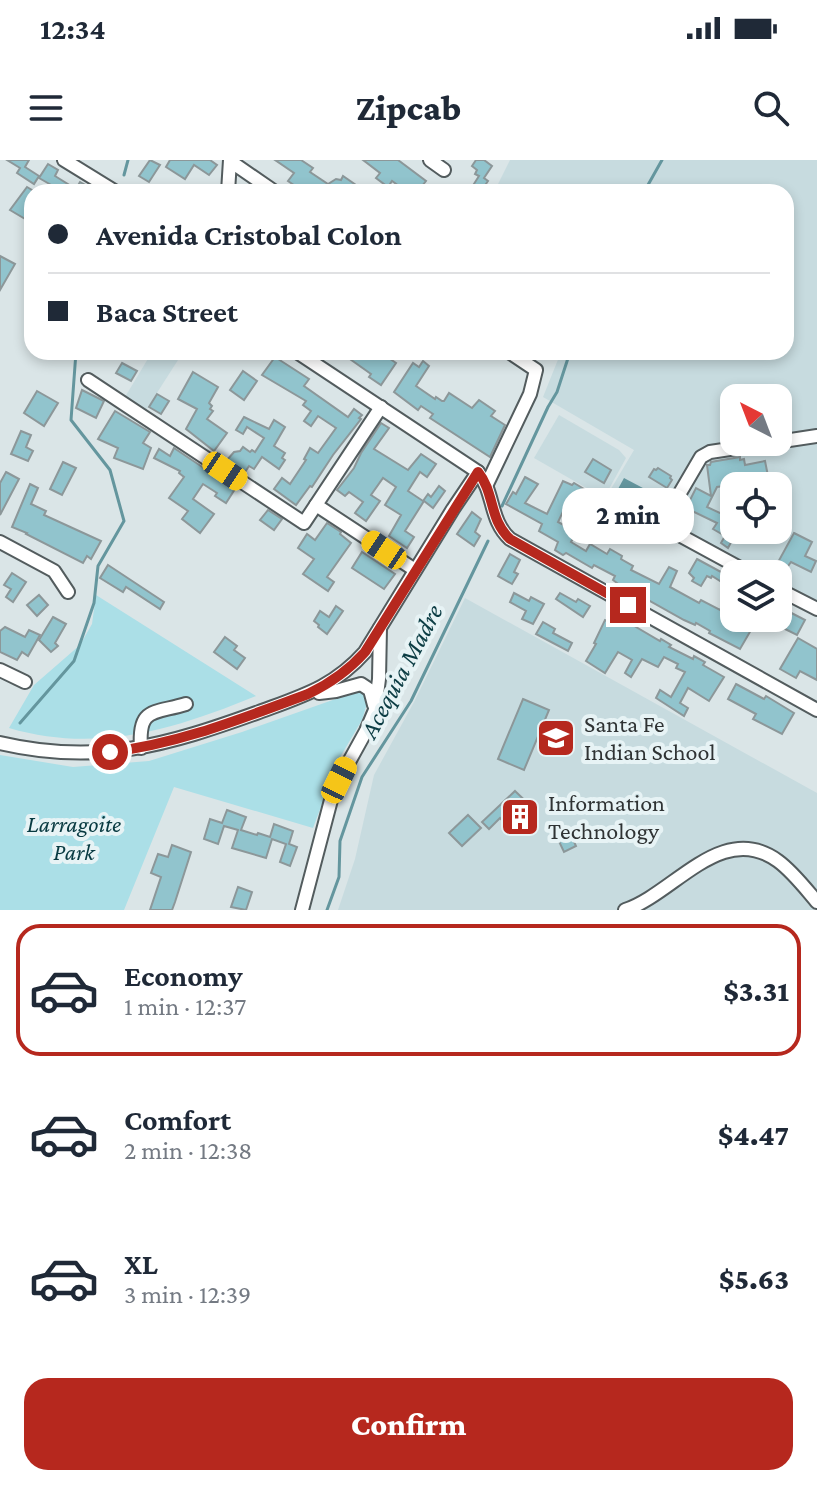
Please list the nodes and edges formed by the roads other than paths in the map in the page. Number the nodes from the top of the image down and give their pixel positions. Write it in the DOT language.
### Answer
graph roads {
  1 [pos="64,160"];
  2 [pos="230,160"];
  3 [pos="430,160"];
  4 [pos="444,170"];
  5 [pos="103,184"];
  6 [pos="228,184"];
  7 [pos="264,184"];
  8 [pos="309,360"];
  9 [pos="521,360"];
  10 [pos="88,380"];
  11 [pos="381,407"];
  12 [pos="817,436"];
  13 [pos="478,472"];
  14 [pos="488,490"];
  15 [pos="316,505"];
  16 [pos="0,542"];
  17 [pos="725,560"];
  18 [pos="415,570"];
  19 [pos="68,592"];
  20 [pos="792,596"];
  21 [pos="817,609"];
  22 [pos="380,628"];
  23 [pos="0,670"];
  24 [pos="25,682"];
  25 [pos="308,694"];
  26 [pos="186,704"];
  27 [pos="375,710"];
  28 [pos="817,710"];
  29 [pos="0,743"];
  30 [pos="141,748"];
  31 [pos="817,902"];
  32 [pos="302,910"];
  33 [pos="625,910"];
  1 -- 5 [label="street"];
  2 -- 6 [label="street"];
  2 -- 7 [label="street"];
  3 -- 4 [label="street"];
  8 -- 11 [label="street"];
  9 -- 14 [label="street"];
  10 -- 15 [label="street"];
  11 -- 13 [label="street"];
  11 -- 15 [label="street"];
  12 -- 17 [label="street"];
  13 -- 14 [label="street"];
  13 -- 18 [label="street"];
  14 -- 28 [label="street"];
  15 -- 18 [label="street"];
  16 -- 19 [label="street"];
  18 -- 22 [label="street"];
  20 -- 21 [label="street"];
  22 -- 25 [label="street"];
  22 -- 27 [label="street"];
  23 -- 24 [label="street"];
  25 -- 27 [label="street"];
  25 -- 30 [label="street"];
  26 -- 30 [label="street"];
  27 -- 32 [label="street"];
  29 -- 30 [label="street"];
  31 -- 33 [label="street"];
}
